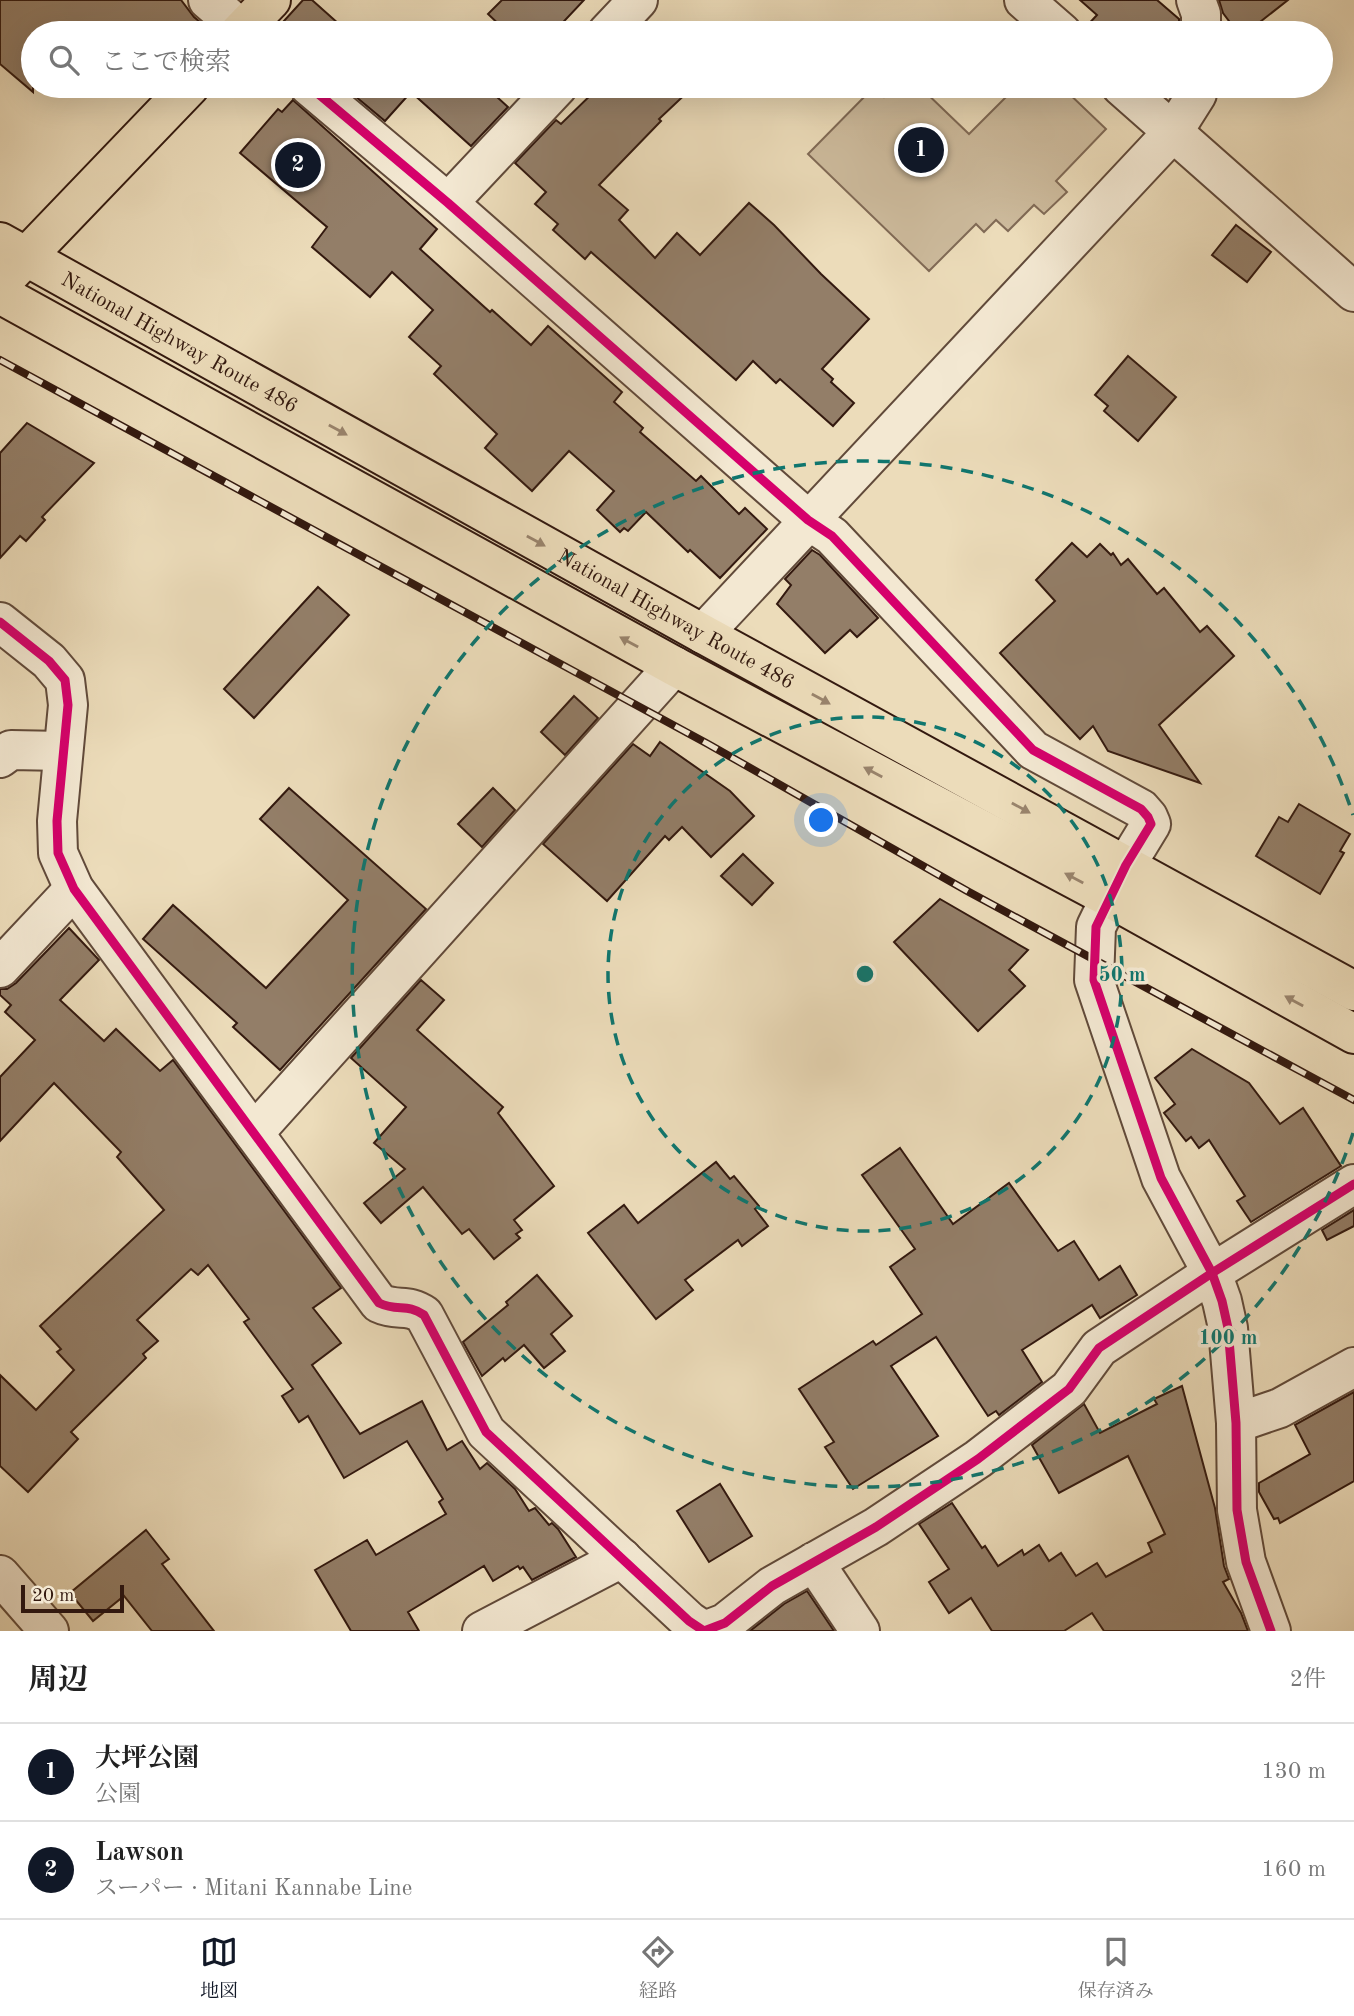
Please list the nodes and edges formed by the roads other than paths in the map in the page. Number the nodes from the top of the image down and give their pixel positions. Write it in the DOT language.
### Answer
graph roads {
  1 [pos="208,0"];
  2 [pos="271,0"];
  3 [pos="638,0"];
  4 [pos="1024,0"];
  5 [pos="1196,0"];
  6 [pos="231,21"];
  7 [pos="253,21"];
  8 [pos="618,21"];
  9 [pos="1048,21"];
  10 [pos="1201,21"];
  11 [pos="177,98"];
  12 [pos="323,98"];
  13 [pos="547,98"];
  14 [pos="1135,98"];
  15 [pos="1194,98"];
  16 [pos="1173,132"];
  17 [pos="448,203"];
  18 [pos="14,249"];
  19 [pos="0,284"];
  20 [pos="1354,292"];
  21 [pos="0,294"];
  22 [pos="808,520"];
  23 [pos="0,622"];
  24 [pos="703,634"];
  25 [pos="674,666"];
  26 [pos="63,751"];
  27 [pos="0,758"];
  28 [pos="1118,881"];
  29 [pos="74,889"];
  30 [pos="0,968"];
  31 [pos="1354,991"];
  32 [pos="1354,1034"];
  33 [pos="254,1133"];
  34 [pos="1354,1184"];
  35 [pos="1212,1273"];
  36 [pos="1354,1367"];
  37 [pos="1236,1423"];
  38 [pos="622,1558"];
  39 [pos="814,1562"];
  40 [pos="0,1575"];
  41 [pos="49,1631"];
  42 [pos="482,1631"];
  43 [pos="704,1631"];
  44 [pos="860,1631"];
  45 [pos="1270,1631"];
  1 -- 6 [label="street"];
  2 -- 7 [label="main road"];
  3 -- 8 [label="street"];
  4 -- 9 [label="street"];
  5 -- 10 [label="street"];
  11 -- 18 [label="main road"];
  12 -- 17 [label="street"];
  13 -- 17 [label="street"];
  14 -- 16 [label="street"];
  15 -- 16 [label="street"];
  16 -- 20 [label="street"];
  16 -- 22 [label="street"];
  17 -- 22 [label="street"];
  18 -- 19 [label="main road"];
  18 -- 24 [label="main road, National Highway Route 486, one-way"];
  25 -- 21 [label="main road, National Highway Route 486, one-way"];
  22 -- 24 [label="street"];
  22 -- 28 [label="street"];
  23 -- 26 [label="street"];
  24 -- 28 [label="main road, National Highway Route 486, one-way"];
  28 -- 25 [label="main road, National Highway Route 486, one-way"];
  25 -- 33 [label="street"];
  26 -- 27 [label="street"];
  26 -- 29 [label="street"];
  28 -- 31 [label="main road, National Highway Route 486"];
  32 -- 28 [label="main road, National Highway Route 486, one-way"];
  28 -- 35 [label="street"];
  29 -- 30 [label="street"];
  29 -- 33 [label="street"];
  33 -- 38 [label="street"];
  34 -- 35 [label="street"];
  35 -- 37 [label="street"];
  35 -- 39 [label="street"];
  36 -- 37 [label="street"];
  37 -- 45 [label="street"];
  38 -- 42 [label="street"];
  38 -- 43 [label="street"];
  39 -- 43 [label="street"];
  39 -- 44 [label="street"];
  40 -- 41 [label="street"];
}
